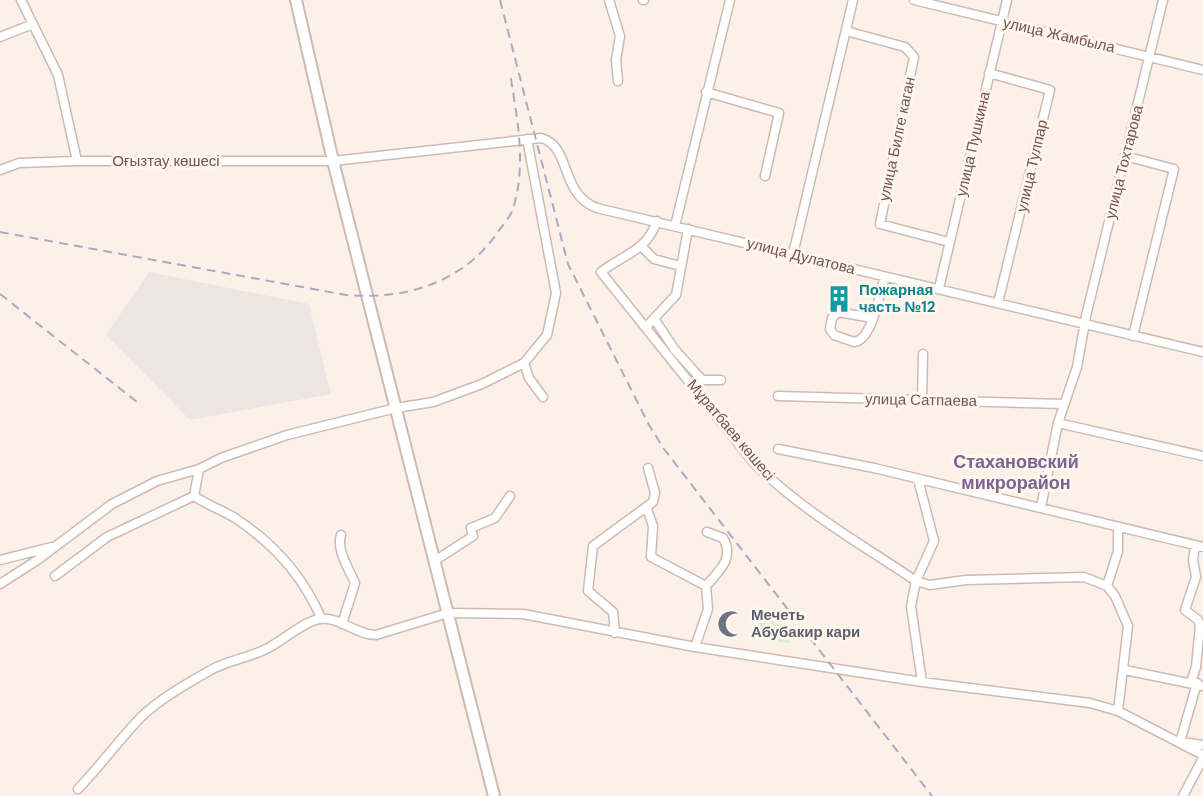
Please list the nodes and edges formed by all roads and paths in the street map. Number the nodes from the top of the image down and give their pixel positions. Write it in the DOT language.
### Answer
graph roads {
  1 [pos="21,0"];
  2 [pos="296,0"];
  3 [pos="609,0"];
  4 [pos="730,0"];
  5 [pos="853,0"];
  6 [pos="914,0"];
  7 [pos="1007,0"];
  8 [pos="1163,0"];
  9 [pos="1002,21"];
  10 [pos="33,24"];
  11 [pos="846,31"];
  12 [pos="0,37"];
  13 [pos="1150,56"];
  14 [pos="1203,70"];
  15 [pos="989,73"];
  16 [pos="618,81"];
  17 [pos="706,92"];
  18 [pos="541,138"];
  19 [pos="527,139"];
  20 [pos="1125,156"];
  21 [pos="77,161"];
  22 [pos="333,161"];
  23 [pos="0,170"];
  24 [pos="765,176"];
  25 [pos="657,221"];
  26 [pos="675,225"];
  27 [pos="688,229"];
  28 [pos="949,242"];
  29 [pos="642,247"];
  30 [pos="793,254"];
  31 [pos="680,266"];
  32 [pos="885,277"];
  33 [pos="939,288"];
  34 [pos="998,303"];
  35 [pos="872,318"];
  36 [pos="655,320"];
  37 [pos="1085,325"];
  38 [pos="646,326"];
  39 [pos="1134,336"];
  40 [pos="1203,352"];
  41 [pos="923,354"];
  42 [pos="524,363"];
  43 [pos="722,380"];
  44 [pos="778,396"];
  45 [pos="543,397"];
  46 [pos="922,400"];
  47 [pos="1064,404"];
  48 [pos="396,408"];
  49 [pos="1058,423"];
  50 [pos="778,449"];
  51 [pos="1203,456"];
  52 [pos="648,468"];
  53 [pos="199,469"];
  54 [pos="918,479"];
  55 [pos="194,496"];
  56 [pos="510,496"];
  57 [pos="1041,507"];
  58 [pos="647,509"];
  59 [pos="1118,527"];
  60 [pos="707,532"];
  61 [pos="341,535"];
  62 [pos="58,545"];
  63 [pos="1199,546"];
  64 [pos="0,560"];
  65 [pos="435,560"];
  66 [pos="56,576"];
  67 [pos="916,581"];
  68 [pos="0,584"];
  69 [pos="706,586"];
  70 [pos="1107,586"];
  71 [pos="448,613"];
  72 [pos="321,618"];
  73 [pos="342,624"];
  74 [pos="615,633"];
  75 [pos="695,647"];
  76 [pos="1125,670"];
  77 [pos="922,682"];
  78 [pos="1197,684"];
  79 [pos="1118,711"];
  80 [pos="1180,742"];
  81 [pos="1203,745"];
  82 [pos="1203,757"];
  83 [pos="78,789"];
  84 [pos="494,796"];
  85 [pos="1183,796"];
  1 -- 10 [label="street"];
  2 -- 22 [label="street"];
  3 -- 16 [label="street"];
  4 -- 17 [label="street"];
  5 -- 11 [label="street"];
  6 -- 9 [label="street, улица Жамбыла"];
  7 -- 9 [label="street, улица Пушкина"];
  8 -- 13 [label="street, улица Тохтарова"];
  9 -- 13 [label="street, улица Жамбыла"];
  9 -- 15 [label="street, улица Пушкина"];
  10 -- 12 [label="street"];
  10 -- 21 [label="street"];
  11 -- 28 [label="street, улица Билге каган"];
  11 -- 30 [label="street"];
  13 -- 14 [label="street, улица Жамбыла"];
  13 -- 20 [label="street, улица Тохтарова"];
  15 -- 28 [label="street, улица Пушкина"];
  15 -- 34 [label="street, улица Тулпар"];
  17 -- 24 [label="street"];
  17 -- 26 [label="street"];
  18 -- 19 [label="street, Оғызтау көшесі"];
  18 -- 25 [label="street, улица Дулатова"];
  19 -- 22 [label="street, Оғызтау көшесі"];
  19 -- 42 [label="street"];
  20 -- 37 [label="street, улица Тохтарова"];
  20 -- 39 [label="street"];
  21 -- 22 [label="street, Оғызтау көшесі"];
  21 -- 23 [label="street, Оғызтау көшесі"];
  22 -- 48 [label="street"];
  25 -- 26 [label="street, улица Дулатова"];
  25 -- 29 [label="street"];
  26 -- 27 [label="street, улица Дулатова"];
  27 -- 30 [label="street, улица Дулатова"];
  27 -- 31 [label="street"];
  28 -- 33 [label="street, улица Пушкина"];
  29 -- 31 [label="street"];
  29 -- 38 [label="street, Мұратбаев көшесі"];
  30 -- 32 [label="street, улица Дулатова"];
  31 -- 36 [label="street"];
  32 -- 33 [label="street, улица Дулатова"];
  32 -- 35 [label="street"];
  33 -- 34 [label="street, улица Дулатова"];
  34 -- 37 [label="street, улица Дулатова"];
  35 -- 35 [label="street"];
  36 -- 38 [label="street"];
  36 -- 43 [label="street"];
  37 -- 39 [label="street, улица Дулатова"];
  37 -- 47 [label="street, улица Тохтарова"];
  38 -- 67 [label="street, Мұратбаев көшесі"];
  39 -- 40 [label="street, улица Дулатова"];
  41 -- 46 [label="street"];
  42 -- 45 [label="street"];
  42 -- 48 [label="street"];
  44 -- 46 [label="street, улица Сатпаева"];
  46 -- 47 [label="street, улица Сатпаева"];
  47 -- 49 [label="street"];
  48 -- 53 [label="street"];
  48 -- 65 [label="street"];
  49 -- 51 [label="street"];
  49 -- 57 [label="street"];
  50 -- 54 [label="street, Мұратбаев көшесі"];
  52 -- 58 [label="street"];
  53 -- 55 [label="street"];
  53 -- 62 [label="street"];
  54 -- 57 [label="street, Мұратбаев көшесі"];
  54 -- 67 [label="street"];
  55 -- 66 [label="street"];
  55 -- 72 [label="street"];
  56 -- 65 [label="street"];
  57 -- 59 [label="street, Мұратбаев көшесі"];
  58 -- 69 [label="street"];
  58 -- 74 [label="street"];
  59 -- 63 [label="street, Мұратбаев көшесі"];
  59 -- 70 [label="street"];
  60 -- 69 [label="street"];
  61 -- 73 [label="street"];
  62 -- 64 [label="street"];
  62 -- 68 [label="street"];
  63 -- 78 [label="street"];
  65 -- 71 [label="street"];
  67 -- 70 [label="street"];
  67 -- 77 [label="street"];
  69 -- 75 [label="street"];
  70 -- 76 [label="street"];
  71 -- 73 [label="street"];
  71 -- 74 [label="street"];
  71 -- 84 [label="street"];
  72 -- 73 [label="street"];
  72 -- 83 [label="street"];
  74 -- 75 [label="street"];
  75 -- 77 [label="street"];
  76 -- 78 [label="street"];
  76 -- 79 [label="street"];
  77 -- 79 [label="street"];
  78 -- 80 [label="street"];
  79 -- 80 [label="street"];
  80 -- 81 [label="street"];
  80 -- 82 [label="street"];
  82 -- 85 [label="street"];
}
